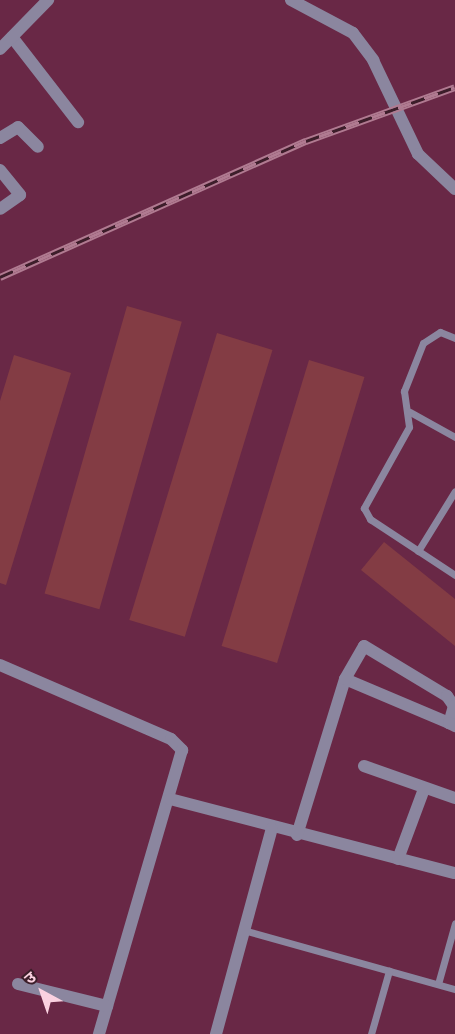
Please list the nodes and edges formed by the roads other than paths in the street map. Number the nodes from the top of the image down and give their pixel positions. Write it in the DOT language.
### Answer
graph roads {
  1 [pos="48,0"];
  2 [pos="291,0"];
  3 [pos="12,37"];
  4 [pos="0,49"];
  5 [pos="78,122"];
  6 [pos="0,138"];
  7 [pos="38,147"];
  8 [pos="0,170"];
  9 [pos="455,189"];
  10 [pos="0,209"];
  11 [pos="455,338"];
  12 [pos="410,412"];
  13 [pos="455,437"];
  14 [pos="455,491"];
  15 [pos="418,551"];
  16 [pos="455,575"];
  17 [pos="0,665"];
  18 [pos="345,680"];
  19 [pos="452,724"];
  20 [pos="364,766"];
  21 [pos="424,789"];
  22 [pos="455,798"];
  23 [pos="170,799"];
  24 [pos="272,828"];
  25 [pos="297,835"];
  26 [pos="398,859"];
  27 [pos="455,873"];
  28 [pos="455,923"];
  29 [pos="243,930"];
  30 [pos="389,971"];
  31 [pos="18,984"];
  32 [pos="438,984"];
  33 [pos="455,989"];
  34 [pos="107,1006"];
  35 [pos="99,1034"];
  36 [pos="216,1034"];
  37 [pos="371,1034"];
  1 -- 3 [label="street"];
  2 -- 9 [label="street"];
  3 -- 4 [label="street"];
  3 -- 5 [label="street"];
  6 -- 7 [label="street"];
  8 -- 10 [label="street"];
  11 -- 12 [label="lane"];
  12 -- 13 [label="lane"];
  12 -- 15 [label="lane"];
  14 -- 15 [label="lane"];
  15 -- 16 [label="lane"];
  17 -- 23 [label="street"];
  18 -- 19 [label="street"];
  18 -- 19 [label="street"];
  18 -- 25 [label="street"];
  20 -- 21 [label="street"];
  21 -- 22 [label="street"];
  21 -- 26 [label="street"];
  23 -- 24 [label="street"];
  23 -- 34 [label="street"];
  24 -- 25 [label="street"];
  24 -- 29 [label="street"];
  25 -- 26 [label="street"];
  26 -- 27 [label="street"];
  28 -- 32 [label="lane"];
  29 -- 30 [label="lane"];
  29 -- 36 [label="street"];
  30 -- 32 [label="lane"];
  30 -- 37 [label="lane"];
  31 -- 34 [label="street"];
  32 -- 33 [label="lane"];
  34 -- 35 [label="street"];
}
